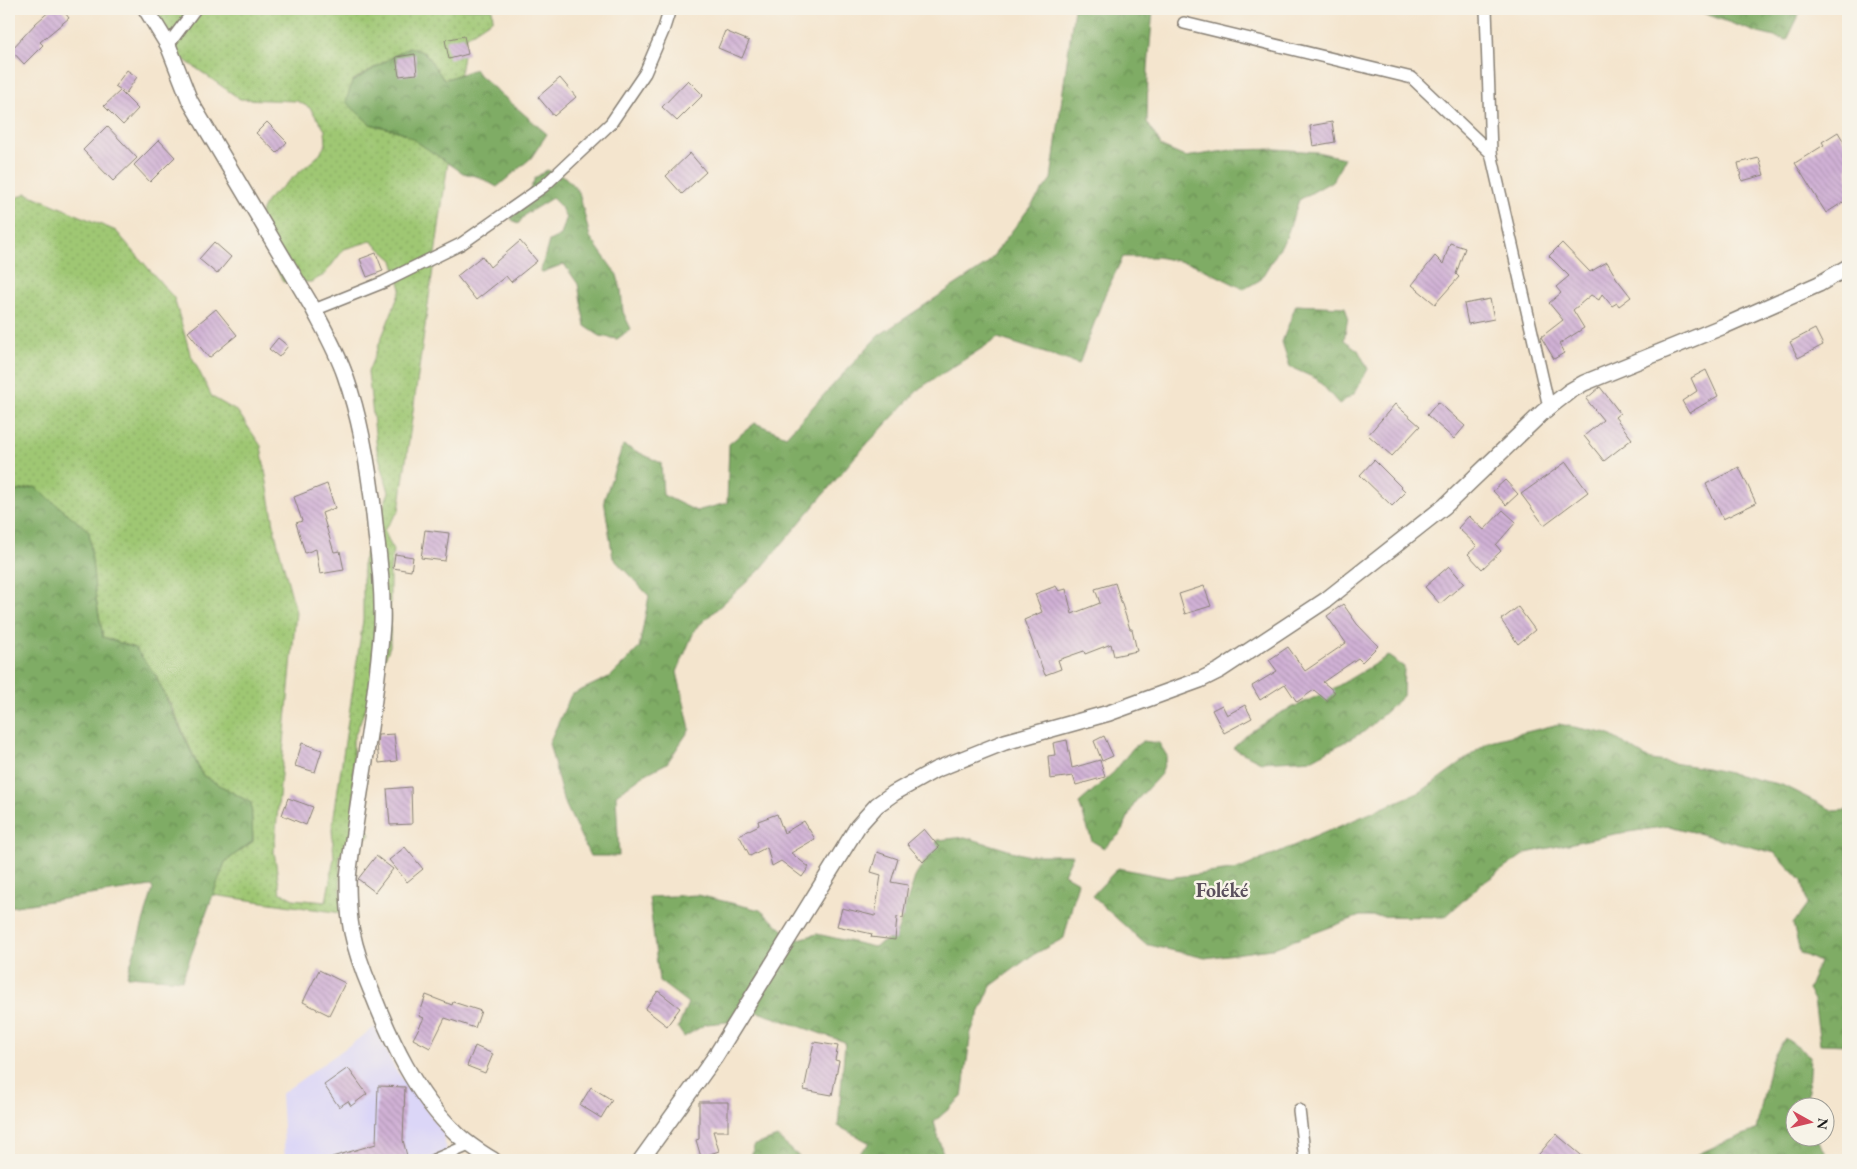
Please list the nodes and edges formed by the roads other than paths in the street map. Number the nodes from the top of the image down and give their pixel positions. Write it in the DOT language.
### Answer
graph roads {
  1 [pos="146,9"];
  2 [pos="195,9"];
  3 [pos="670,9"];
  4 [pos="1486,9"];
  5 [pos="1184,23"];
  6 [pos="168,45"];
  7 [pos="1491,153"];
  8 [pos="1848,267"];
  9 [pos="314,310"];
  10 [pos="1549,407"];
  11 [pos="1299,1110"];
  12 [pos="469,1145"];
  13 [pos="434,1160"];
  14 [pos="493,1160"];
  15 [pos="641,1160"];
  16 [pos="1305,1160"];
  1 -- 6 [label="street"];
  2 -- 6 [label="street"];
  3 -- 9 [label="street"];
  4 -- 7 [label="street"];
  5 -- 7 [label="street"];
  6 -- 9 [label="street"];
  7 -- 10 [label="street"];
  8 -- 10 [label="street"];
  9 -- 12 [label="street"];
  10 -- 15 [label="street"];
  11 -- 16 [label="street"];
  12 -- 13 [label="street"];
  12 -- 14 [label="street"];
}
